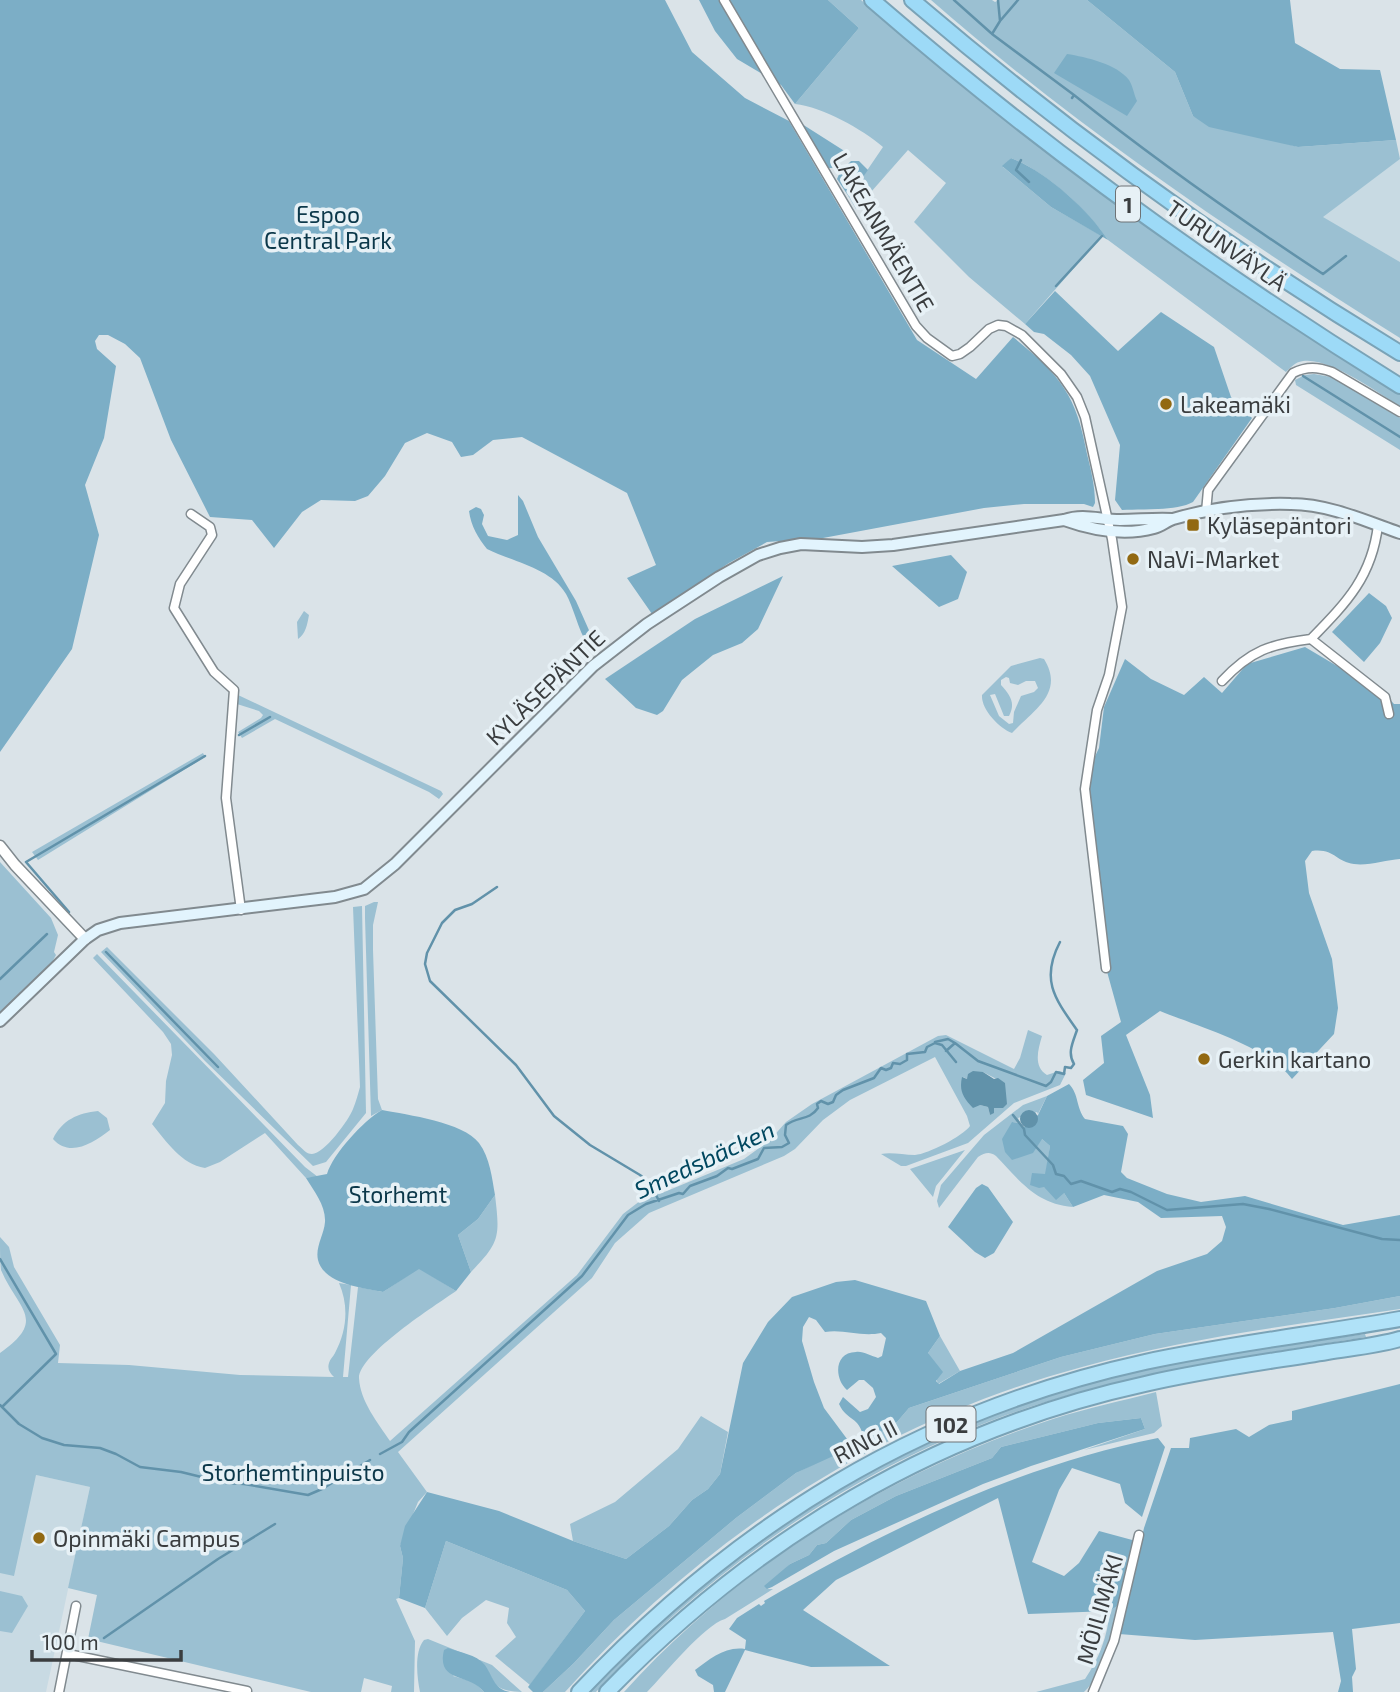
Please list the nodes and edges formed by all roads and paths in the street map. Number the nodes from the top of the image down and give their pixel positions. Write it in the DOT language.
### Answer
graph roads {
  1 [pos="724,0"];
  2 [pos="872,0"];
  3 [pos="912,0"];
  4 [pos="1400,353"];
  5 [pos="1400,386"];
  6 [pos="1400,412"];
  7 [pos="1206,512"];
  8 [pos="191,514"];
  9 [pos="1109,525"];
  10 [pos="1378,525"];
  11 [pos="1400,533"];
  12 [pos="1311,639"];
  13 [pos="1222,681"];
  14 [pos="1389,714"];
  15 [pos="0,846"];
  16 [pos="241,910"];
  17 [pos="85,939"];
  18 [pos="1106,968"];
  19 [pos="0,1021"];
  20 [pos="1400,1319"];
  21 [pos="1397,1340"];
  22 [pos="1139,1535"];
  23 [pos="76,1606"];
  24 [pos="68,1654"];
  25 [pos="247,1690"];
  26 [pos="59,1692"];
  27 [pos="579,1692"];
  28 [pos="607,1692"];
  29 [pos="1093,1692"];
  1 -- 9 [label="street, LAKEANMÄENTIE"];
  2 -- 5 [label="highway, TURUNVÄYLÄ / 1"];
  3 -- 4 [label="highway, TURUNVÄYLÄ / 1"];
  6 -- 7 [label="street"];
  7 -- 9 [label="main road, KYLÄSEPÄNTIE"];
  7 -- 10 [label="main road, KYLÄSEPÄNTIE"];
  8 -- 16 [label="street"];
  9 -- 16 [label="main road, KYLÄSEPÄNTIE"];
  9 -- 18 [label="street"];
  10 -- 11 [label="main road, KYLÄSEPÄNTIE"];
  10 -- 12 [label="street"];
  12 -- 13 [label="street"];
  12 -- 14 [label="street"];
  15 -- 17 [label="street"];
  16 -- 17 [label="main road, KYLÄSEPÄNTIE"];
  17 -- 19 [label="main road, KYLÄSEPÄNTIE"];
  20 -- 27 [label="highway, RING II / 102"];
  21 -- 28 [label="highway, RING II / 102"];
  22 -- 29 [label="street, MÖILIMÄKI"];
  23 -- 24 [label="street"];
  24 -- 25 [label="street"];
  24 -- 26 [label="street"];
}
